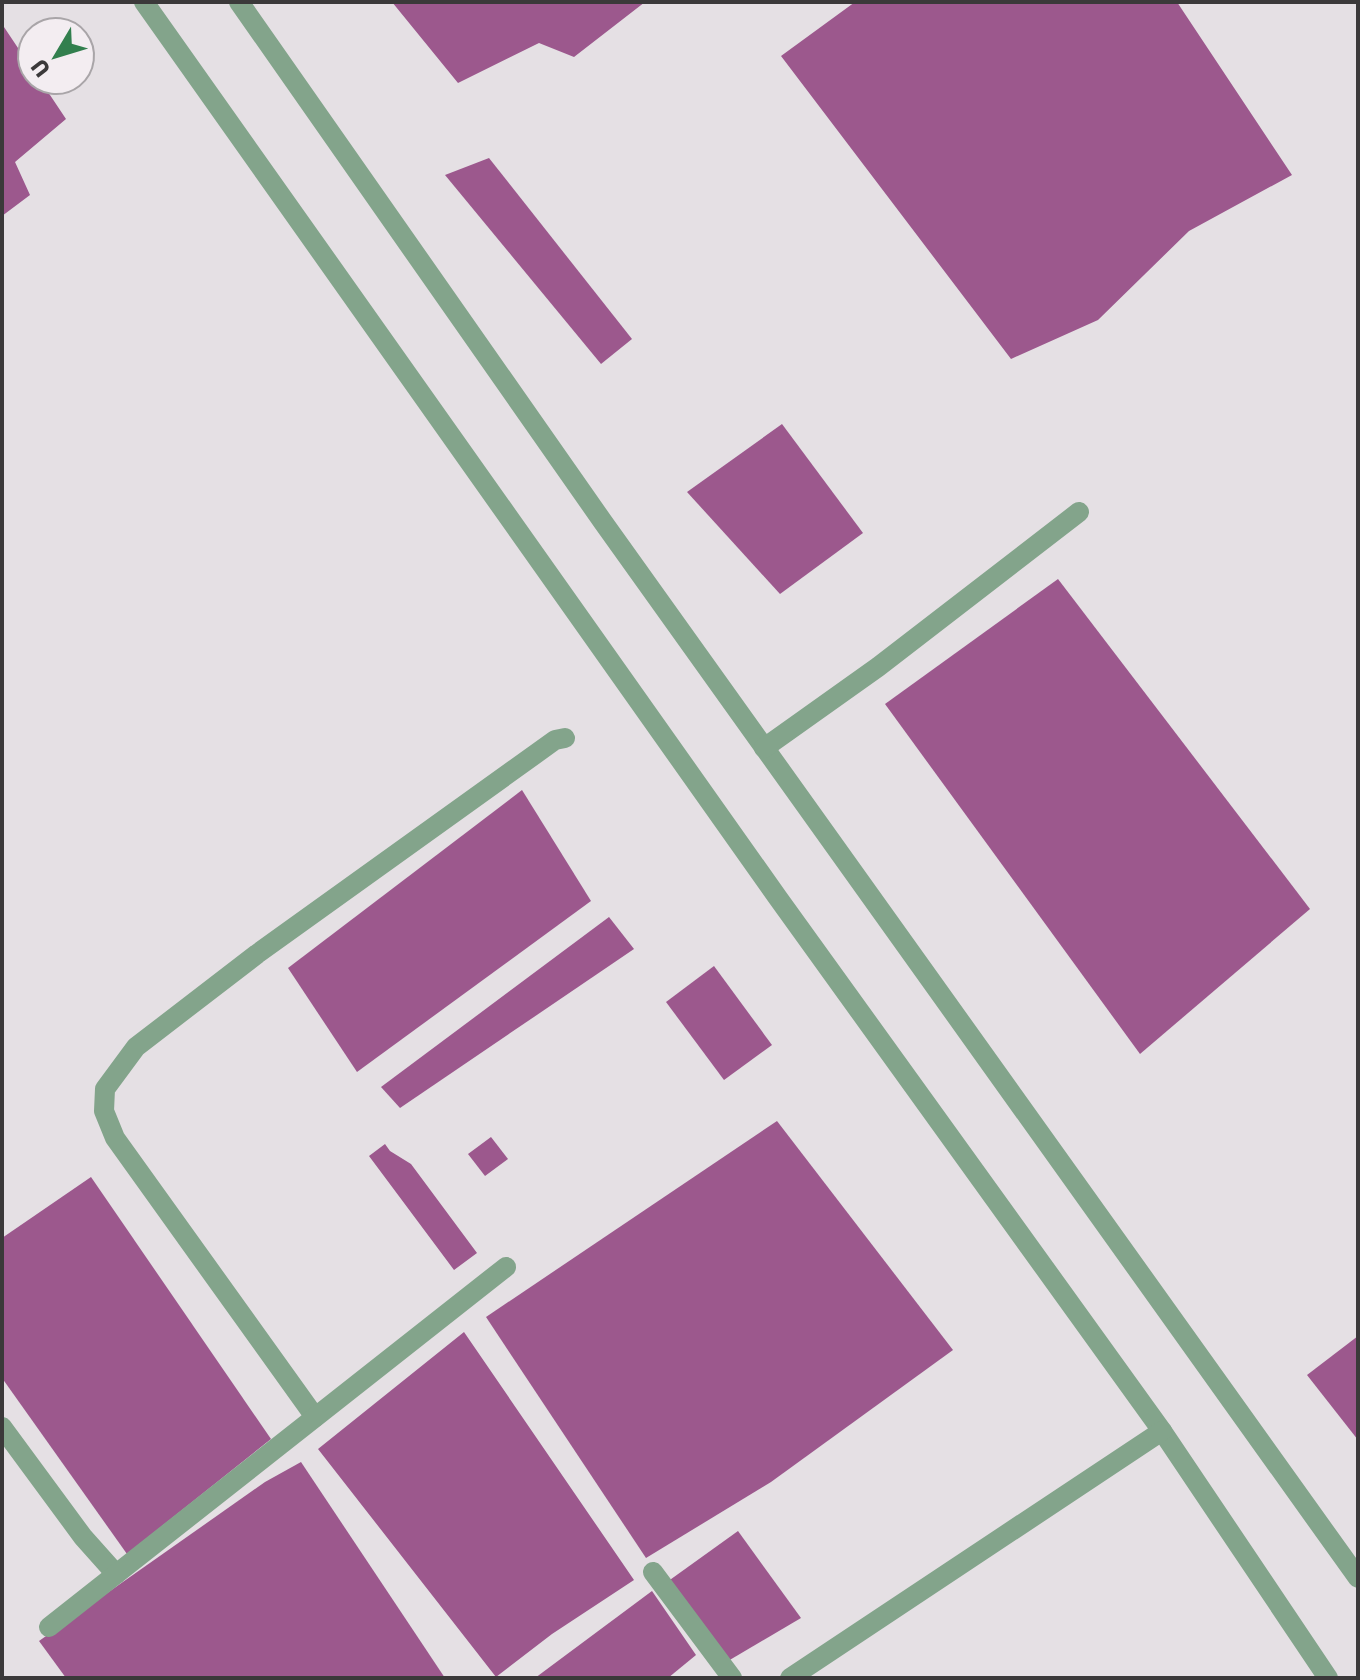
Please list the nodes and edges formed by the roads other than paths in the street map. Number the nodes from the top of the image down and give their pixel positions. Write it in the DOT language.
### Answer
graph roads {
  1 [pos="144,2"];
  2 [pos="239,2"];
  3 [pos="1079,512"];
  4 [pos="565,738"];
  5 [pos="764,748"];
  6 [pos="506,1267"];
  7 [pos="315,1417"];
  8 [pos="2,1427"];
  9 [pos="1162,1431"];
  10 [pos="653,1572"];
  11 [pos="116,1574"];
  12 [pos="1358,1578"];
  13 [pos="49,1627"];
  14 [pos="732,1678"];
  15 [pos="790,1678"];
  16 [pos="1328,1678"];
  1 -- 9 [label="street"];
  2 -- 5 [label="street"];
  3 -- 5 [label="street"];
  4 -- 7 [label="street"];
  5 -- 12 [label="street"];
  6 -- 7 [label="street"];
  7 -- 11 [label="street"];
  8 -- 11 [label="street"];
  9 -- 15 [label="street"];
  9 -- 16 [label="street"];
  10 -- 14 [label="street"];
  11 -- 13 [label="street"];
}
